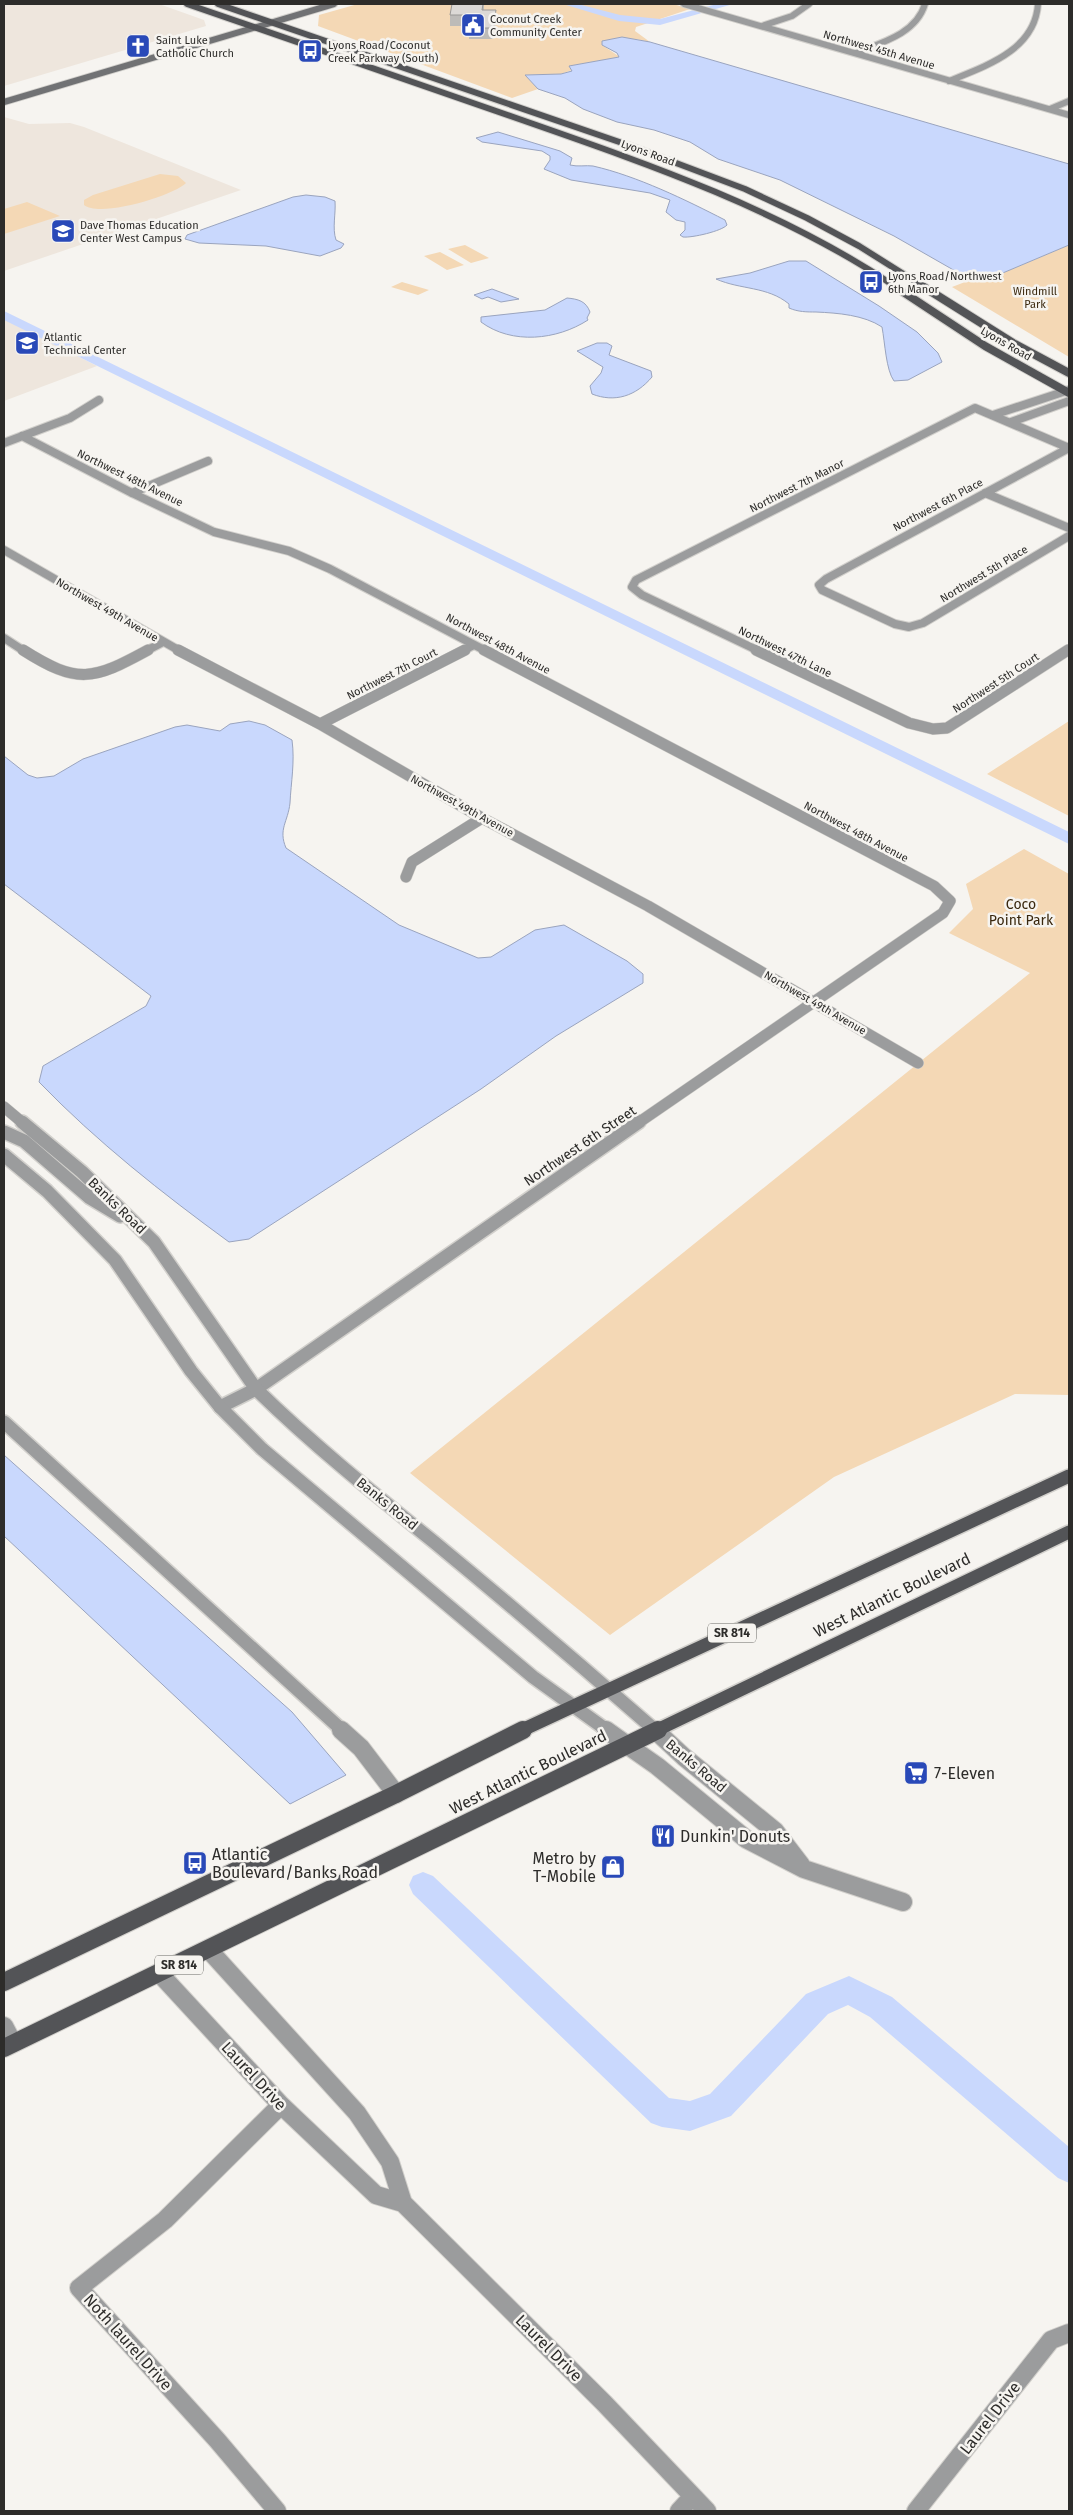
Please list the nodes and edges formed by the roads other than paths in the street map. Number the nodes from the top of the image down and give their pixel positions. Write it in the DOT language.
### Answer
graph roads {
  1 [pos="187,4"];
  2 [pos="218,4"];
  3 [pos="334,4"];
  4 [pos="684,4"];
  5 [pos="809,4"];
  6 [pos="924,4"];
  7 [pos="1038,4"];
  8 [pos="272,14"];
  9 [pos="259,18"];
  10 [pos="272,22"];
  11 [pos="242,23"];
  12 [pos="762,26"];
  13 [pos="228,27"];
  14 [pos="256,28"];
  15 [pos="855,53"];
  16 [pos="949,80"];
  17 [pos="1069,101"];
  18 [pos="4,102"];
  19 [pos="1050,110"];
  20 [pos="1069,115"];
  21 [pos="1069,373"];
  22 [pos="1068,391"];
  23 [pos="99,400"];
  24 [pos="1069,401"];
  25 [pos="993,415"];
  26 [pos="1011,422"];
  27 [pos="22,436"];
  28 [pos="4,443"];
  29 [pos="1069,448"];
  30 [pos="208,461"];
  31 [pos="132,493"];
  32 [pos="984,493"];
  33 [pos="1069,528"];
  34 [pos="1069,536"];
  35 [pos="4,550"];
  36 [pos="632,587"];
  37 [pos="909,627"];
  38 [pos="4,638"];
  39 [pos="163,642"];
  40 [pos="474,644"];
  41 [pos="1069,649"];
  42 [pos="320,724"];
  43 [pos="933,729"];
  44 [pos="482,818"];
  45 [pos="406,877"];
  46 [pos="950,901"];
  47 [pos="814,1003"];
  48 [pos="918,1063"];
  49 [pos="4,1108"];
  50 [pos="4,1132"];
  51 [pos="4,1155"];
  52 [pos="138,1226"];
  53 [pos="256,1389"];
  54 [pos="220,1407"];
  55 [pos="4,1422"];
  56 [pos="1069,1476"];
  57 [pos="1069,1532"];
  58 [pos="610,1689"];
  59 [pos="573,1706"];
  60 [pos="656,1731"];
  61 [pos="627,1745"];
  62 [pos="396,1794"];
  63 [pos="804,1869"];
  64 [pos="904,1902"];
  65 [pos="209,1950"];
  66 [pos="160,1974"];
  67 [pos="4,1982"];
  68 [pos="4,2026"];
  69 [pos="8,2046"];
  70 [pos="281,2105"];
  71 [pos="403,2203"];
  72 [pos="1069,2333"];
  73 [pos="692,2496"];
  74 [pos="277,2511"];
  75 [pos="679,2511"];
  76 [pos="707,2511"];
  77 [pos="916,2511"];
  1 -- 11 [label="main road, Lyons Road"];
  2 -- 9 [label="main road, Lyons Road"];
  3 -- 10 [label="main road"];
  4 -- 12 [label="street, Northwest 45th Avenue"];
  5 -- 12 [label="street"];
  6 -- 15 [label="street"];
  7 -- 16 [label="street"];
  8 -- 9 [label="main road"];
  9 -- 10 [label="main road, Lyons Road"];
  9 -- 11 [label="main road"];
  10 -- 14 [label="main road"];
  10 -- 21 [label="main road, Lyons Road"];
  11 -- 13 [label="main road"];
  11 -- 14 [label="main road, Lyons Road"];
  12 -- 15 [label="street, Northwest 45th Avenue"];
  14 -- 18 [label="main road"];
  14 -- 22 [label="main road, Lyons Road"];
  15 -- 16 [label="street, Northwest 45th Avenue"];
  16 -- 19 [label="street, Northwest 45th Avenue"];
  17 -- 19 [label="street"];
  19 -- 20 [label="street, Northwest 45th Avenue"];
  22 -- 25 [label="street"];
  23 -- 27 [label="street"];
  24 -- 26 [label="street"];
  25 -- 26 [label="street"];
  25 -- 36 [label="street, Northwest 7th Manor"];
  26 -- 29 [label="street"];
  27 -- 28 [label="street"];
  27 -- 31 [label="street, Northwest 48th Avenue"];
  29 -- 32 [label="street, Northwest 6th Place"];
  30 -- 31 [label="street"];
  31 -- 40 [label="street, Northwest 48th Avenue"];
  32 -- 33 [label="street"];
  32 -- 37 [label="street, Northwest 6th Place"];
  34 -- 37 [label="street, Northwest 5th Place"];
  35 -- 39 [label="street, Northwest 49th Avenue"];
  36 -- 43 [label="street, Northwest 47th Lane"];
  38 -- 39 [label="street"];
  39 -- 42 [label="street, Northwest 49th Avenue"];
  40 -- 42 [label="street, Northwest 7th Court"];
  40 -- 46 [label="street, Northwest 48th Avenue"];
  41 -- 43 [label="street, Northwest 5th Court"];
  42 -- 44 [label="street, Northwest 49th Avenue"];
  44 -- 45 [label="street"];
  44 -- 47 [label="street, Northwest 49th Avenue"];
  46 -- 47 [label="street, Northwest 6th Street"];
  47 -- 48 [label="street, Northwest 49th Avenue"];
  47 -- 53 [label="street, Northwest 6th Street"];
  49 -- 52 [label="street, Banks Road"];
  50 -- 52 [label="street"];
  51 -- 54 [label="street, Banks Road"];
  52 -- 53 [label="street, Banks Road"];
  53 -- 54 [label="street, Northwest 6th Street"];
  53 -- 58 [label="street, Banks Road"];
  54 -- 59 [label="street, Banks Road"];
  55 -- 62 [label="street"];
  56 -- 58 [label="main road, SR 814"];
  57 -- 60 [label="main road, West Atlantic Boulevard / SR 814"];
  58 -- 59 [label="main road, SR 814"];
  58 -- 60 [label="street, Banks Road"];
  59 -- 61 [label="street, Banks Road"];
  59 -- 62 [label="main road, SR 814"];
  60 -- 61 [label="main road, West Atlantic Boulevard / SR 814"];
  60 -- 63 [label="street, Banks Road"];
  61 -- 63 [label="street, Banks Road"];
  61 -- 65 [label="main road, West Atlantic Boulevard / SR 814"];
  62 -- 67 [label="main road, SR 814"];
  63 -- 64 [label="street, Banks Road"];
  65 -- 66 [label="main road, West Atlantic Boulevard / SR 814"];
  65 -- 71 [label="street, Laurel Drive"];
  66 -- 69 [label="main road, West Atlantic Boulevard / SR 814"];
  66 -- 70 [label="street, Laurel Drive"];
  68 -- 69 [label="street"];
  70 -- 71 [label="street, Laurel Drive"];
  70 -- 74 [label="street, Noth laurel Drive"];
  71 -- 73 [label="street, Laurel Drive"];
  72 -- 77 [label="street, Laurel Drive"];
  73 -- 75 [label="street"];
  73 -- 76 [label="street, Laurel Drive"];
}
